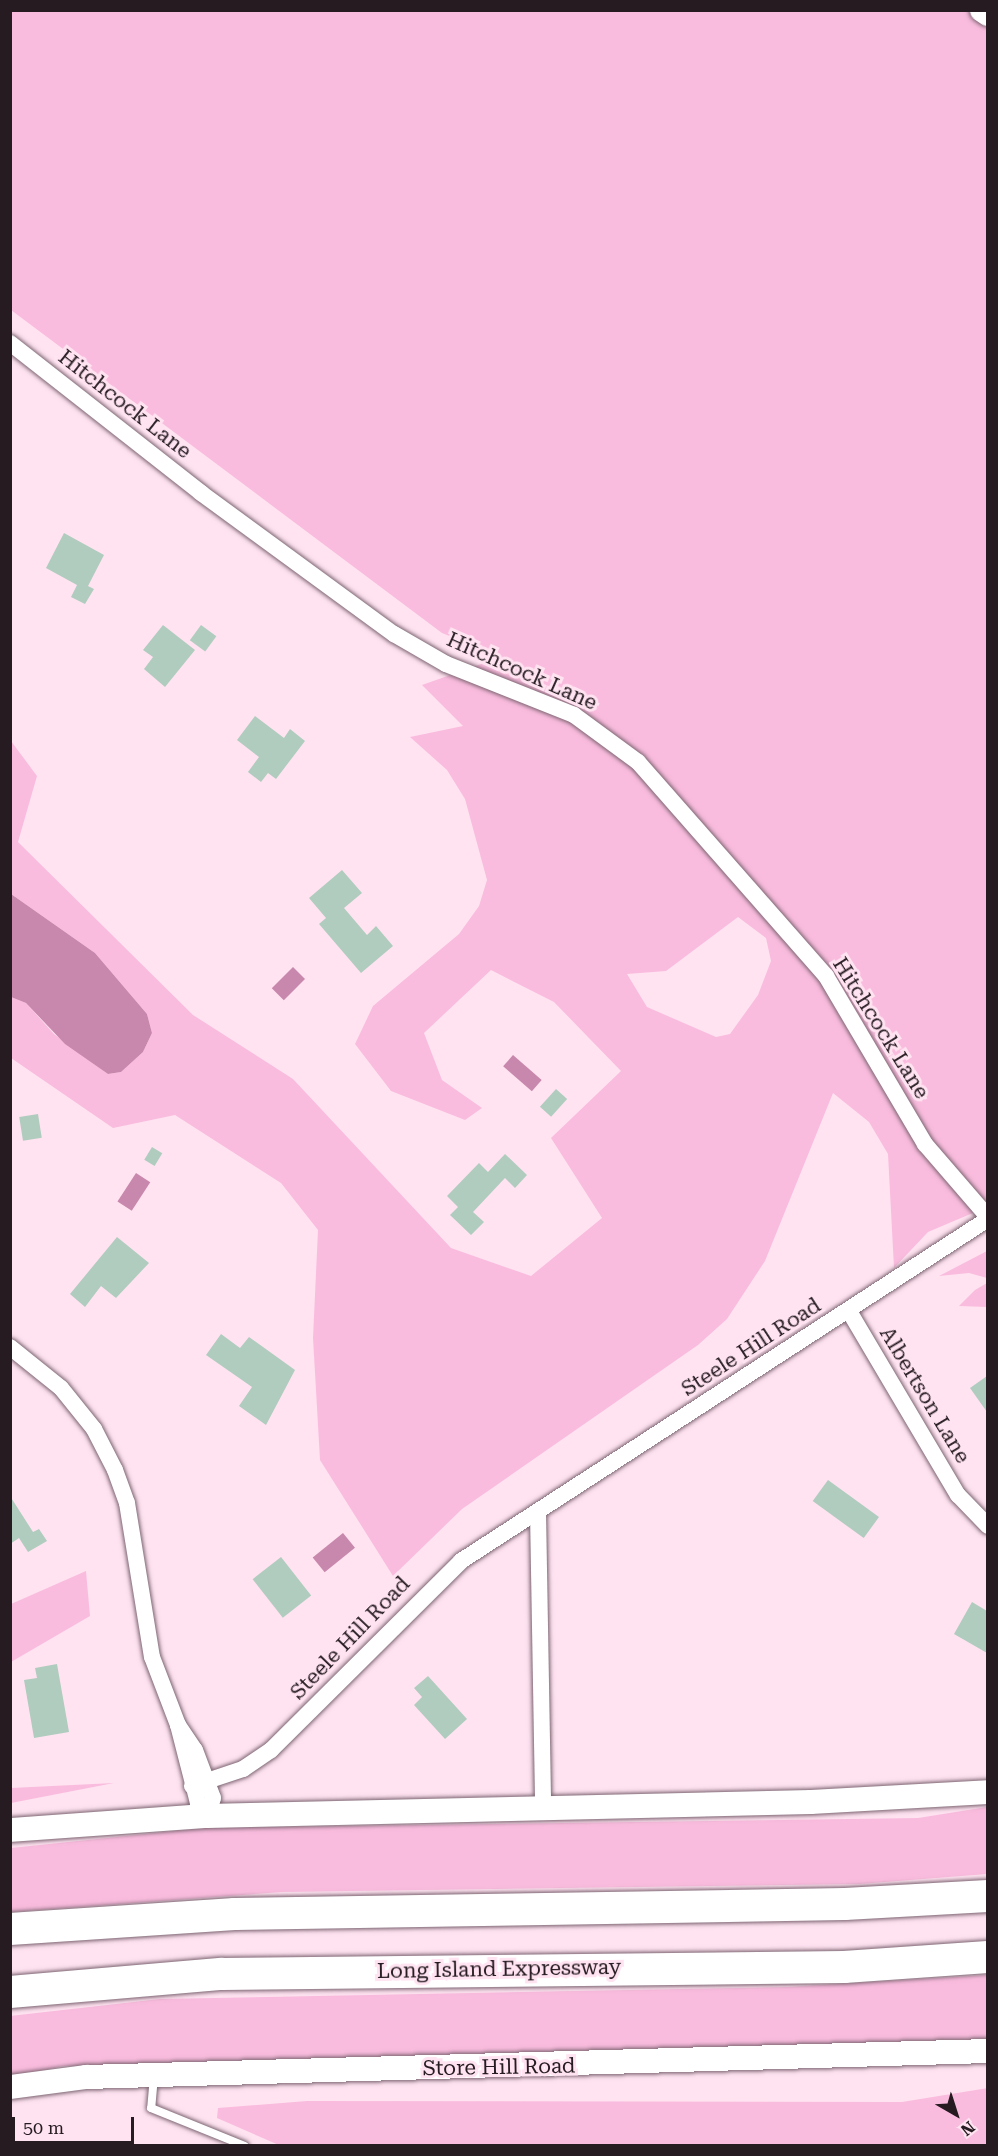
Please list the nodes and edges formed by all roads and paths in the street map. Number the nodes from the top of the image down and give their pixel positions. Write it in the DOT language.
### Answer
graph roads {
  1 [pos="982,10"];
  2 [pos="987,14"];
  3 [pos="10,343"];
  4 [pos="987,1218"];
  5 [pos="849,1311"];
  6 [pos="10,1347"];
  7 [pos="538,1512"];
  8 [pos="987,1526"];
  9 [pos="200,1784"];
  10 [pos="987,1792"];
  11 [pos="543,1808"];
  12 [pos="207,1816"];
  13 [pos="10,1830"];
  14 [pos="987,1896"];
  15 [pos="10,1929"];
  16 [pos="987,1957"];
  17 [pos="10,1992"];
  18 [pos="987,2051"];
  19 [pos="154,2075"];
  20 [pos="10,2087"];
  21 [pos="245,2145"];
  1 -- 2 [label="main road"];
  3 -- 4 [label="street, Hitchcock Lane"];
  4 -- 5 [label="street, Steele Hill Road"];
  5 -- 7 [label="street, Steele Hill Road"];
  5 -- 8 [label="street, Albertson Lane"];
  6 -- 9 [label="street"];
  7 -- 9 [label="street, Steele Hill Road"];
  7 -- 11 [label="street"];
  9 -- 12 [label="street"];
  10 -- 11 [label="main road"];
  11 -- 12 [label="main road"];
  12 -- 13 [label="main road"];
  14 -- 15 [label="highway"];
  16 -- 17 [label="highway, Long Island Expressway"];
  18 -- 19 [label="main road, Store Hill Road"];
  19 -- 20 [label="main road, Store Hill Road"];
  19 -- 21 [label="lane"];
}
